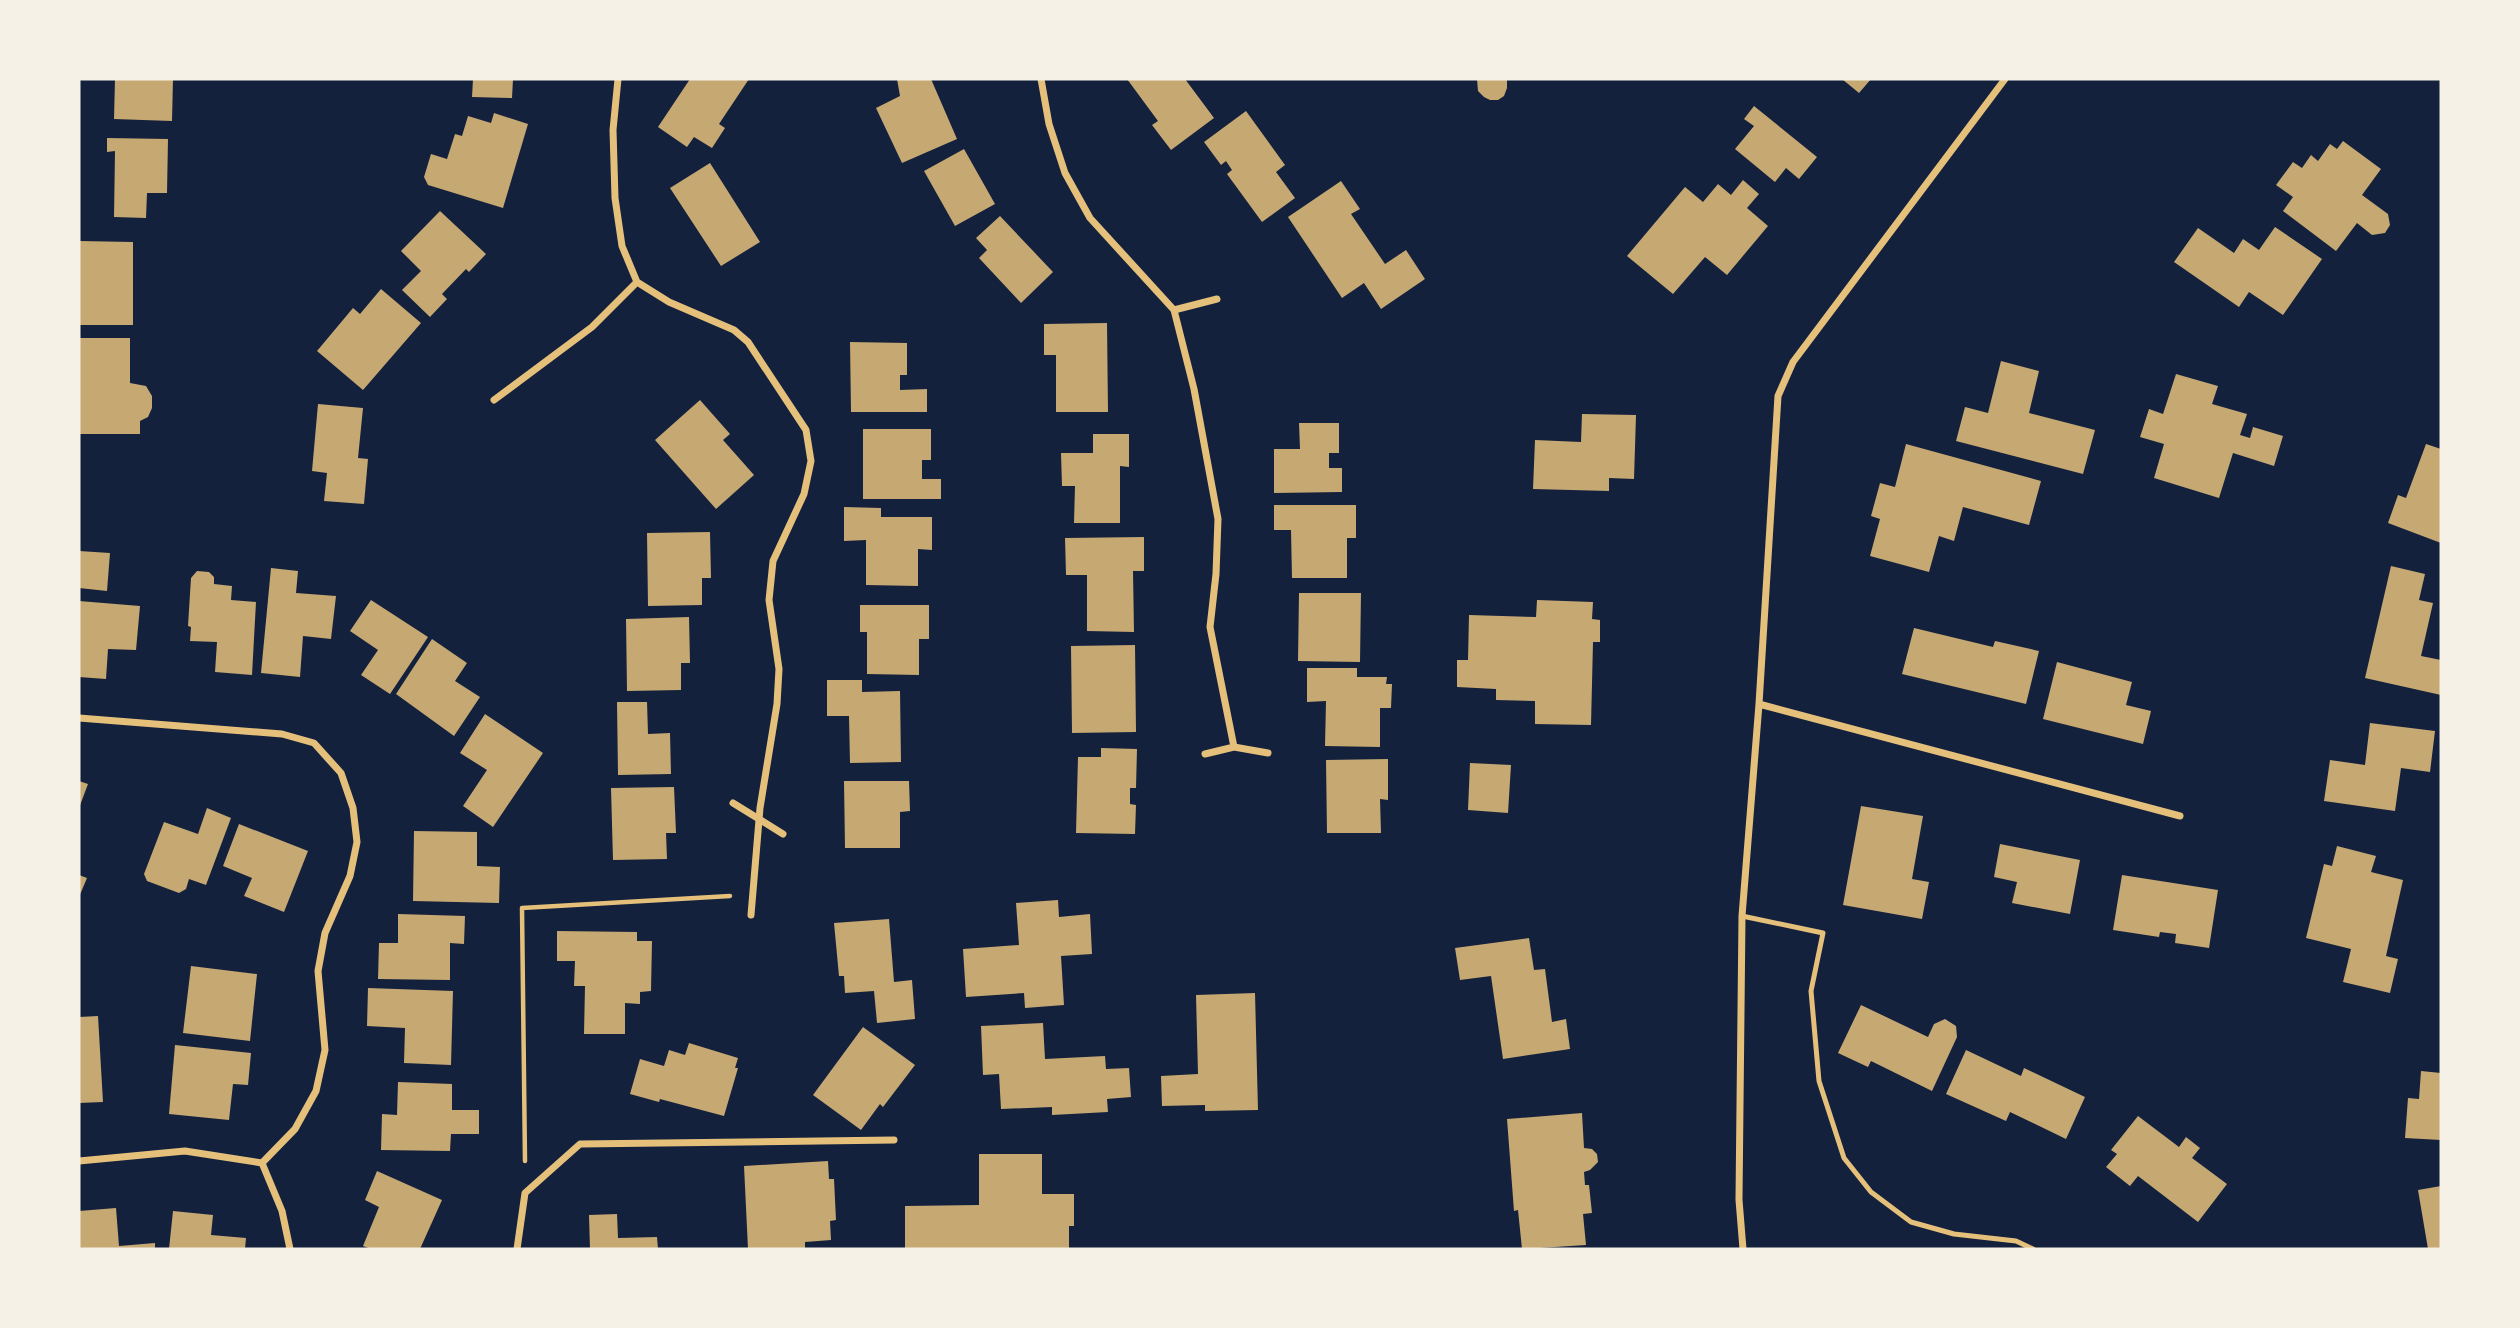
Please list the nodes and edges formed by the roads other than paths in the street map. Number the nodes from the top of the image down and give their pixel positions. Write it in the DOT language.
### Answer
graph roads {
  1 [pos="618,79"];
  2 [pos="1041,79"];
  3 [pos="2006,79"];
  4 [pos="637,282"];
  5 [pos="1217,299"];
  6 [pos="1174,310"];
  7 [pos="494,400"];
  8 [pos="1759,704"];
  9 [pos="79,718"];
  10 [pos="1234,747"];
  11 [pos="1268,753"];
  12 [pos="1205,754"];
  13 [pos="733,803"];
  14 [pos="2180,816"];
  15 [pos="759,819"];
  16 [pos="783,834"];
  17 [pos="751,915"];
  18 [pos="1742,916"];
  19 [pos="894,1140"];
  20 [pos="79,1161"];
  21 [pos="262,1163"];
  22 [pos="290,1249"];
  23 [pos="517,1249"];
  24 [pos="1743,1249"];
  25 [pos="2033,1249"];
  1 -- 4 [label="street"];
  2 -- 6 [label="street"];
  3 -- 8 [label="street"];
  4 -- 7 [label="street"];
  4 -- 15 [label="street"];
  5 -- 6 [label="street"];
  6 -- 10 [label="street"];
  8 -- 14 [label="street"];
  8 -- 18 [label="street"];
  9 -- 21 [label="street"];
  10 -- 11 [label="street"];
  10 -- 12 [label="street"];
  13 -- 15 [label="street"];
  15 -- 16 [label="street"];
  15 -- 17 [label="street"];
  18 -- 24 [label="street"];
  18 -- 25 [label="lane"];
  19 -- 23 [label="street"];
  20 -- 21 [label="street"];
  21 -- 22 [label="street"];
}
